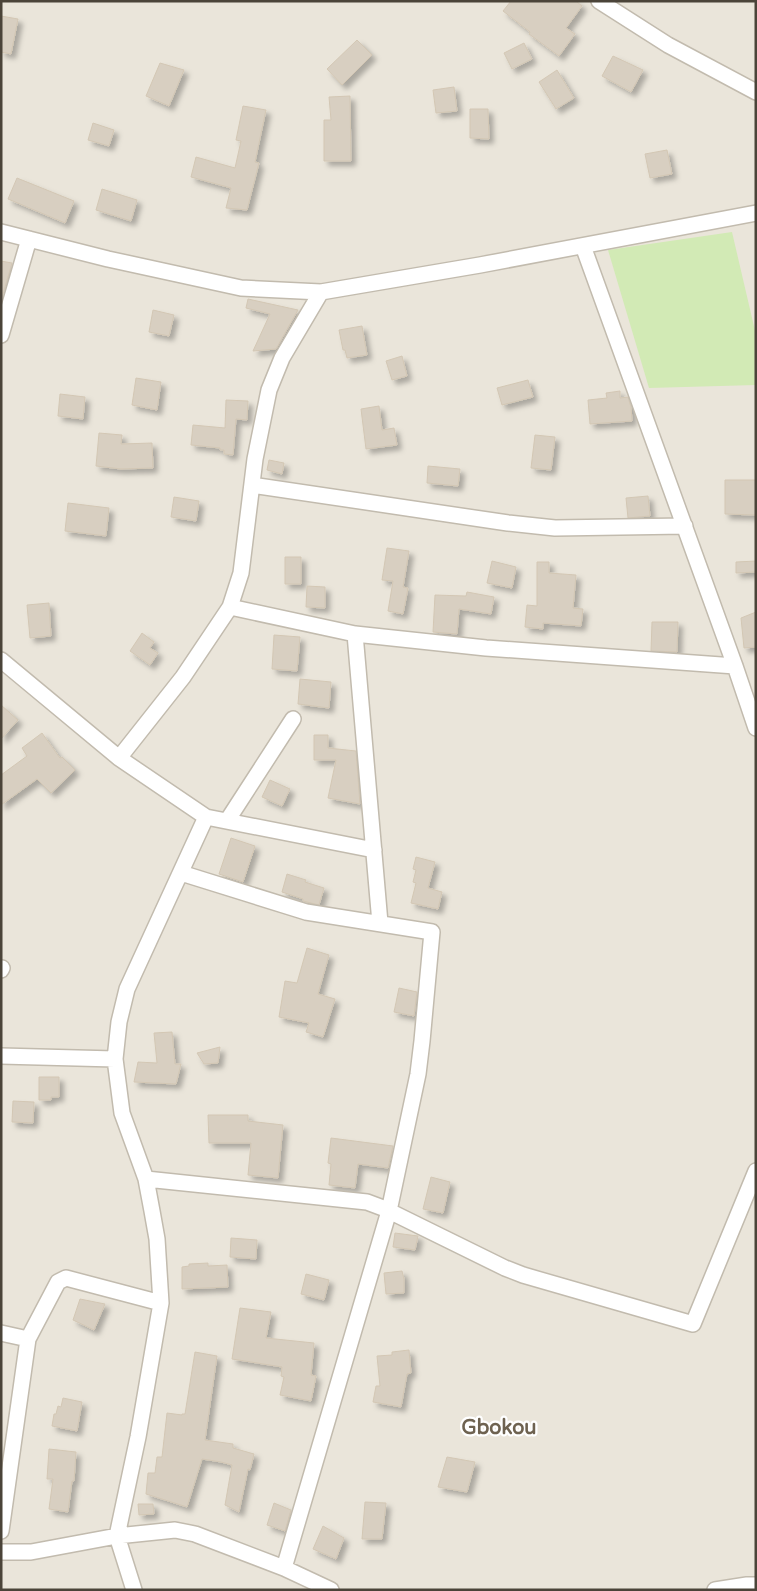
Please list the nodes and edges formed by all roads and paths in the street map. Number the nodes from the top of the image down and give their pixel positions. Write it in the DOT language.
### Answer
graph roads {
  1 [pos="599,1"];
  2 [pos="756,92"];
  3 [pos="756,213"];
  4 [pos="1,232"];
  5 [pos="29,239"];
  6 [pos="584,246"];
  7 [pos="321,292"];
  8 [pos="1,335"];
  9 [pos="252,485"];
  10 [pos="685,526"];
  11 [pos="230,607"];
  12 [pos="355,634"];
  13 [pos="1,660"];
  14 [pos="735,666"];
  15 [pos="293,719"];
  16 [pos="756,728"];
  17 [pos="119,758"];
  18 [pos="206,817"];
  19 [pos="227,821"];
  20 [pos="374,850"];
  21 [pos="181,873"];
  22 [pos="380,923"];
  23 [pos="1,1056"];
  24 [pos="115,1059"];
  25 [pos="756,1171"];
  26 [pos="146,1179"];
  27 [pos="389,1211"];
  28 [pos="161,1303"];
  29 [pos="1,1333"];
  30 [pos="28,1339"];
  31 [pos="1,1532"];
  32 [pos="117,1536"];
  33 [pos="1,1552"];
  34 [pos="284,1568"];
  35 [pos="756,1586"];
  36 [pos="134,1590"];
  37 [pos="331,1590"];
  38 [pos="715,1590"];
  1 -- 2 [label="street"];
  3 -- 6 [label="street"];
  4 -- 5 [label="street"];
  5 -- 7 [label="street"];
  5 -- 8 [label="street"];
  6 -- 7 [label="street"];
  6 -- 10 [label="street"];
  7 -- 9 [label="street"];
  9 -- 10 [label="street"];
  9 -- 11 [label="street"];
  10 -- 14 [label="street"];
  11 -- 12 [label="street"];
  11 -- 17 [label="street"];
  12 -- 14 [label="street"];
  12 -- 20 [label="street"];
  13 -- 17 [label="street"];
  14 -- 16 [label="street"];
  15 -- 19 [label="street"];
  17 -- 18 [label="street"];
  18 -- 19 [label="street"];
  18 -- 21 [label="street"];
  19 -- 20 [label="street"];
  20 -- 22 [label="street"];
  21 -- 22 [label="street"];
  21 -- 24 [label="street"];
  22 -- 27 [label="street"];
  23 -- 24 [label="street"];
  24 -- 26 [label="street"];
  25 -- 27 [label="street"];
  26 -- 27 [label="street"];
  26 -- 28 [label="street"];
  27 -- 34 [label="street"];
  28 -- 30 [label="street"];
  28 -- 32 [label="street"];
  29 -- 30 [label="street"];
  30 -- 31 [label="street"];
  32 -- 33 [label="street"];
  32 -- 34 [label="street"];
  32 -- 36 [label="street"];
  34 -- 37 [label="street"];
  35 -- 38 [label="street"];
}
